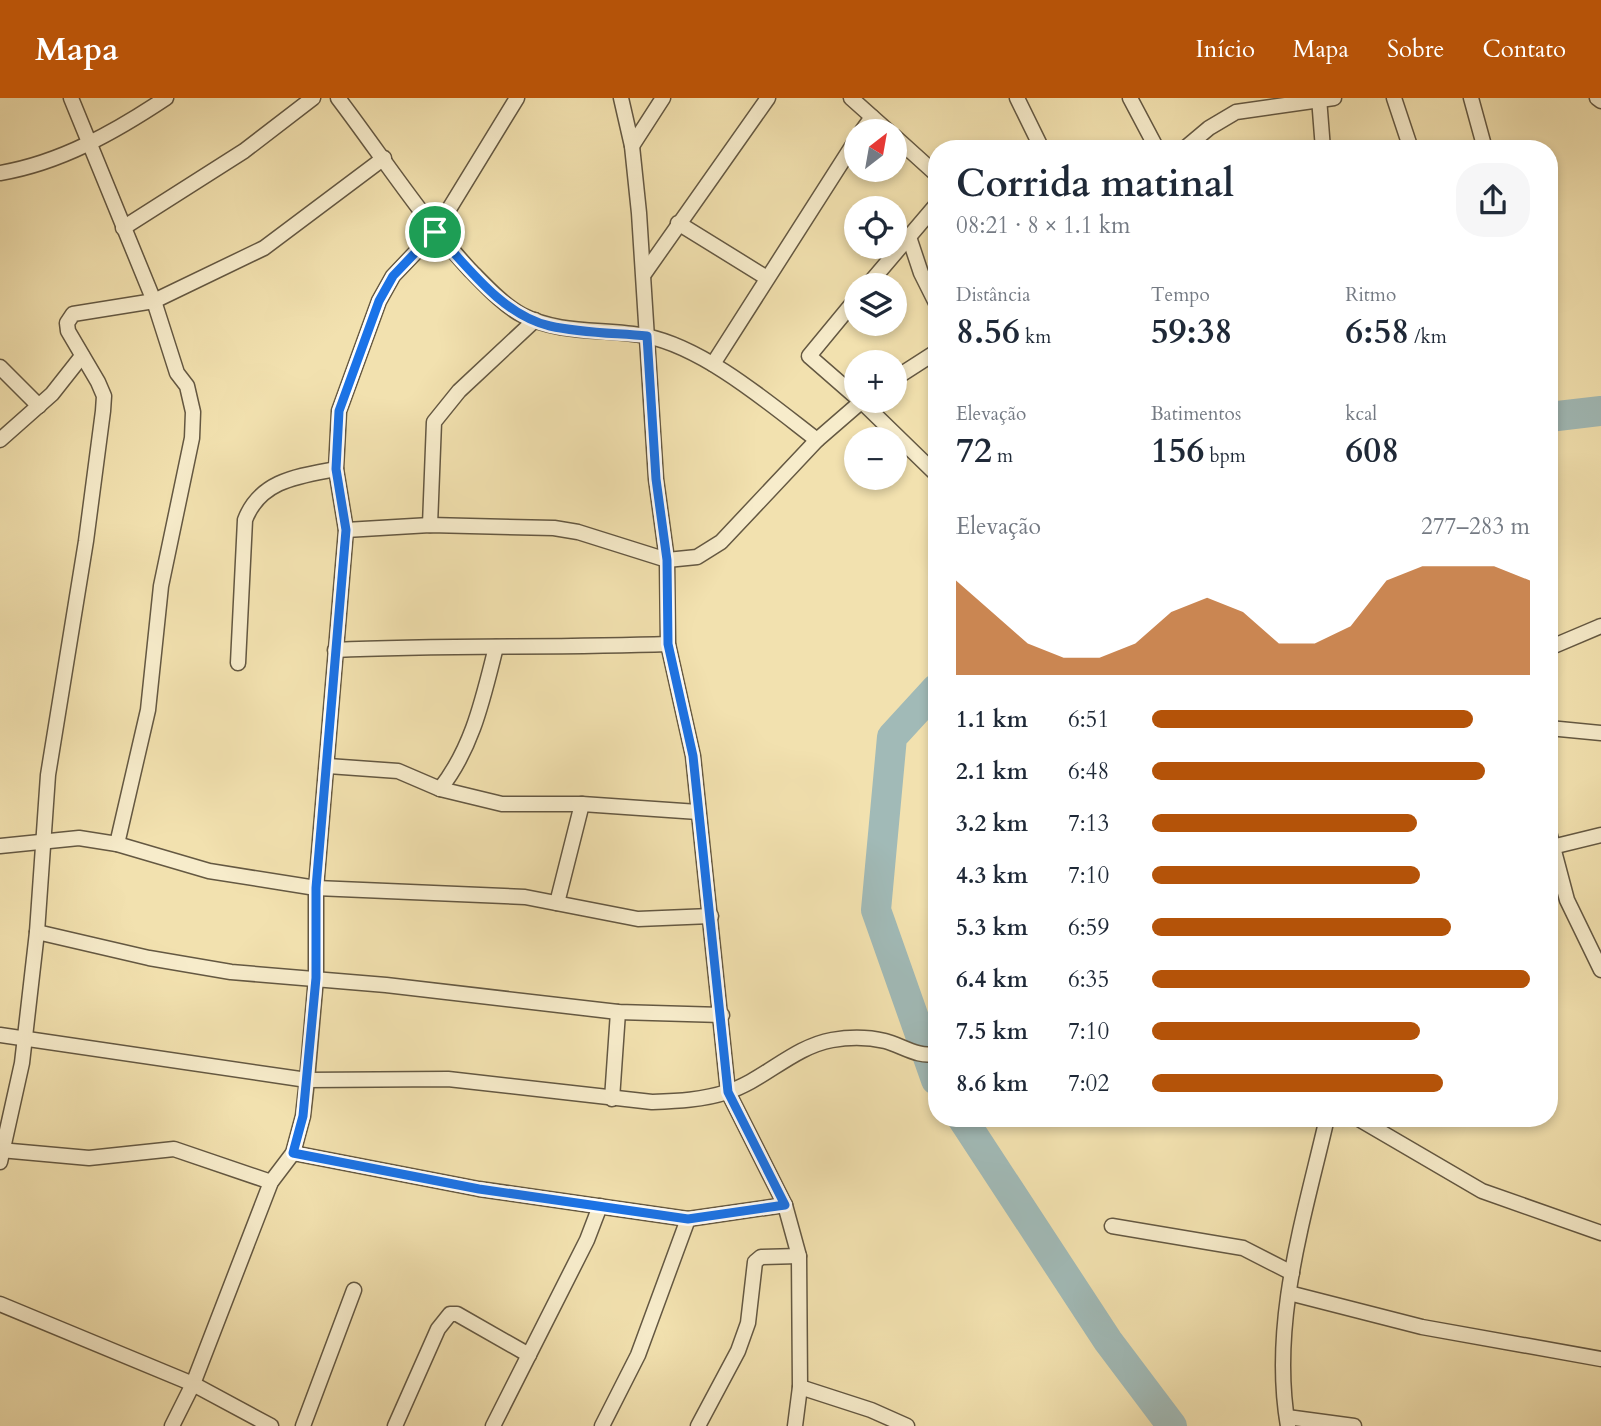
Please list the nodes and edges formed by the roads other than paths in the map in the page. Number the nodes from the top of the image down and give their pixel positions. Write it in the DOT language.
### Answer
graph roads {
  1 [pos="71,98"];
  2 [pos="166,98"];
  3 [pos="313,98"];
  4 [pos="338,98"];
  5 [pos="517,98"];
  6 [pos="621,98"];
  7 [pos="663,98"];
  8 [pos="768,98"];
  9 [pos="850,98"];
  10 [pos="1017,98"];
  11 [pos="1129,98"];
  12 [pos="1230,98"];
  13 [pos="1394,98"];
  14 [pos="1471,98"];
  15 [pos="1324,99"];
  16 [pos="1236,113"];
  17 [pos="872,117"];
  18 [pos="874,119"];
  19 [pos="1038,140"];
  20 [pos="1152,140"];
  21 [pos="1195,140"];
  22 [pos="1323,140"];
  23 [pos="1408,140"];
  24 [pos="1483,140"];
  25 [pos="90,143"];
  26 [pos="632,146"];
  27 [pos="907,148"];
  28 [pos="384,158"];
  29 [pos="844,159"];
  30 [pos="928,167"];
  31 [pos="0,173"];
  32 [pos="928,214"];
  33 [pos="678,223"];
  34 [pos="123,228"];
  35 [pos="435,232"];
  36 [pos="909,237"];
  37 [pos="878,273"];
  38 [pos="644,274"];
  39 [pos="767,278"];
  40 [pos="928,287"];
  41 [pos="154,302"];
  42 [pos="844,314"];
  43 [pos="535,320"];
  44 [pos="647,336"];
  45 [pos="82,356"];
  46 [pos="928,357"];
  47 [pos="713,364"];
  48 [pos="0,368"];
  49 [pos="907,371"];
  50 [pos="844,387"];
  51 [pos="39,406"];
  52 [pos="847,413"];
  53 [pos="873,413"];
  54 [pos="0,440"];
  55 [pos="817,440"];
  56 [pos="928,466"];
  57 [pos="336,469"];
  58 [pos="430,525"];
  59 [pos="346,530"];
  60 [pos="667,560"];
  61 [pos="1601,626"];
  62 [pos="668,644"];
  63 [pos="1558,644"];
  64 [pos="496,647"];
  65 [pos="335,650"];
  66 [pos="238,663"];
  67 [pos="1558,729"];
  68 [pos="1601,733"];
  69 [pos="328,766"];
  70 [pos="440,789"];
  71 [pos="582,804"];
  72 [pos="698,812"];
  73 [pos="1601,835"];
  74 [pos="1558,839"];
  75 [pos="43,840"];
  76 [pos="117,844"];
  77 [pos="0,846"];
  78 [pos="1558,868"];
  79 [pos="316,888"];
  80 [pos="557,903"];
  81 [pos="711,916"];
  82 [pos="37,932"];
  83 [pos="1596,952"];
  84 [pos="1601,970"];
  85 [pos="316,978"];
  86 [pos="618,1012"];
  87 [pos="722,1015"];
  88 [pos="0,1035"];
  89 [pos="24,1039"];
  90 [pos="928,1054"];
  91 [pos="307,1080"];
  92 [pos="728,1092"];
  93 [pos="612,1099"];
  94 [pos="1325,1127"];
  95 [pos="1372,1127"];
  96 [pos="293,1153"];
  97 [pos="1,1154"];
  98 [pos="271,1182"];
  99 [pos="785,1205"];
  100 [pos="600,1206"];
  101 [pos="688,1219"];
  102 [pos="1112,1226"];
  103 [pos="1601,1233"];
  104 [pos="799,1256"];
  105 [pos="1292,1273"];
  106 [pos="354,1290"];
  107 [pos="1289,1293"];
  108 [pos="0,1304"];
  109 [pos="529,1355"];
  110 [pos="1601,1359"];
  111 [pos="193,1384"];
  112 [pos="800,1387"];
  113 [pos="1287,1422"];
  114 [pos="172,1426"];
  115 [pos="271,1426"];
  116 [pos="303,1426"];
  117 [pos="395,1426"];
  118 [pos="493,1426"];
  119 [pos="602,1426"];
  120 [pos="698,1426"];
  121 [pos="795,1426"];
  122 [pos="906,1426"];
  123 [pos="1354,1426"];
  1 -- 25 [label="street"];
  2 -- 25 [label="street"];
  3 -- 34 [label="street"];
  4 -- 28 [label="street"];
  5 -- 35 [label="street"];
  6 -- 26 [label="street"];
  7 -- 26 [label="street"];
  8 -- 33 [label="street"];
  9 -- 17 [label="street"];
  10 -- 19 [label="street"];
  11 -- 20 [label="street"];
  12 -- 16 [label="street"];
  13 -- 23 [label="street"];
  14 -- 24 [label="street"];
  15 -- 16 [label="street"];
  15 -- 22 [label="street"];
  16 -- 21 [label="street"];
  17 -- 18 [label="street"];
  25 -- 31 [label="street"];
  25 -- 34 [label="street"];
  26 -- 38 [label="street"];
  27 -- 30 [label="street"];
  28 -- 35 [label="street"];
  28 -- 41 [label="street"];
  29 -- 39 [label="street"];
  32 -- 36 [label="street"];
  33 -- 38 [label="street"];
  33 -- 39 [label="street"];
  34 -- 41 [label="street"];
  35 -- 43 [label="street"];
  35 -- 57 [label="street"];
  36 -- 37 [label="street"];
  36 -- 40 [label="street"];
  38 -- 44 [label="street"];
  39 -- 47 [label="street"];
  41 -- 45 [label="street"];
  41 -- 76 [label="street"];
  42 -- 50 [label="street"];
  43 -- 44 [label="street"];
  43 -- 58 [label="street"];
  44 -- 47 [label="street"];
  44 -- 60 [label="street"];
  45 -- 51 [label="street"];
  45 -- 75 [label="street"];
  46 -- 49 [label="street"];
  47 -- 55 [label="street"];
  48 -- 51 [label="street"];
  51 -- 54 [label="street"];
  52 -- 55 [label="street"];
  53 -- 56 [label="street"];
  55 -- 60 [label="street"];
  57 -- 59 [label="street"];
  57 -- 66 [label="street"];
  58 -- 59 [label="street"];
  58 -- 60 [label="street"];
  59 -- 65 [label="street"];
  60 -- 62 [label="street"];
  61 -- 63 [label="street"];
  62 -- 64 [label="street"];
  62 -- 72 [label="street"];
  64 -- 65 [label="street"];
  64 -- 70 [label="street"];
  65 -- 69 [label="street"];
  67 -- 68 [label="street"];
  69 -- 70 [label="street"];
  69 -- 79 [label="street"];
  70 -- 71 [label="street"];
  71 -- 72 [label="street"];
  71 -- 80 [label="street"];
  72 -- 81 [label="street"];
  73 -- 74 [label="street"];
  75 -- 76 [label="street"];
  75 -- 77 [label="street"];
  75 -- 82 [label="street"];
  76 -- 79 [label="street"];
  78 -- 83 [label="street"];
  79 -- 80 [label="street"];
  79 -- 85 [label="street"];
  80 -- 81 [label="street"];
  81 -- 87 [label="street"];
  82 -- 85 [label="street"];
  82 -- 89 [label="street"];
  83 -- 84 [label="street"];
  85 -- 86 [label="street"];
  85 -- 91 [label="street"];
  86 -- 87 [label="street"];
  86 -- 93 [label="street"];
  87 -- 92 [label="street"];
  88 -- 89 [label="street"];
  89 -- 91 [label="street"];
  89 -- 97 [label="street"];
  90 -- 92 [label="street"];
  91 -- 93 [label="street"];
  91 -- 96 [label="street"];
  92 -- 93 [label="street"];
  92 -- 99 [label="street"];
  94 -- 105 [label="street"];
  95 -- 103 [label="street"];
  96 -- 98 [label="street"];
  96 -- 100 [label="street"];
  97 -- 98 [label="street"];
  98 -- 111 [label="street"];
  99 -- 101 [label="street"];
  99 -- 104 [label="street"];
  100 -- 101 [label="street"];
  100 -- 109 [label="street"];
  101 -- 119 [label="street"];
  102 -- 105 [label="street"];
  104 -- 112 [label="street"];
  104 -- 120 [label="street"];
  105 -- 107 [label="street"];
  106 -- 116 [label="street"];
  107 -- 110 [label="street"];
  107 -- 113 [label="street"];
  108 -- 111 [label="street"];
  109 -- 117 [label="street"];
  109 -- 118 [label="street"];
  111 -- 114 [label="street"];
  111 -- 115 [label="street"];
  112 -- 121 [label="street"];
  112 -- 122 [label="street"];
  113 -- 123 [label="street"];
}
